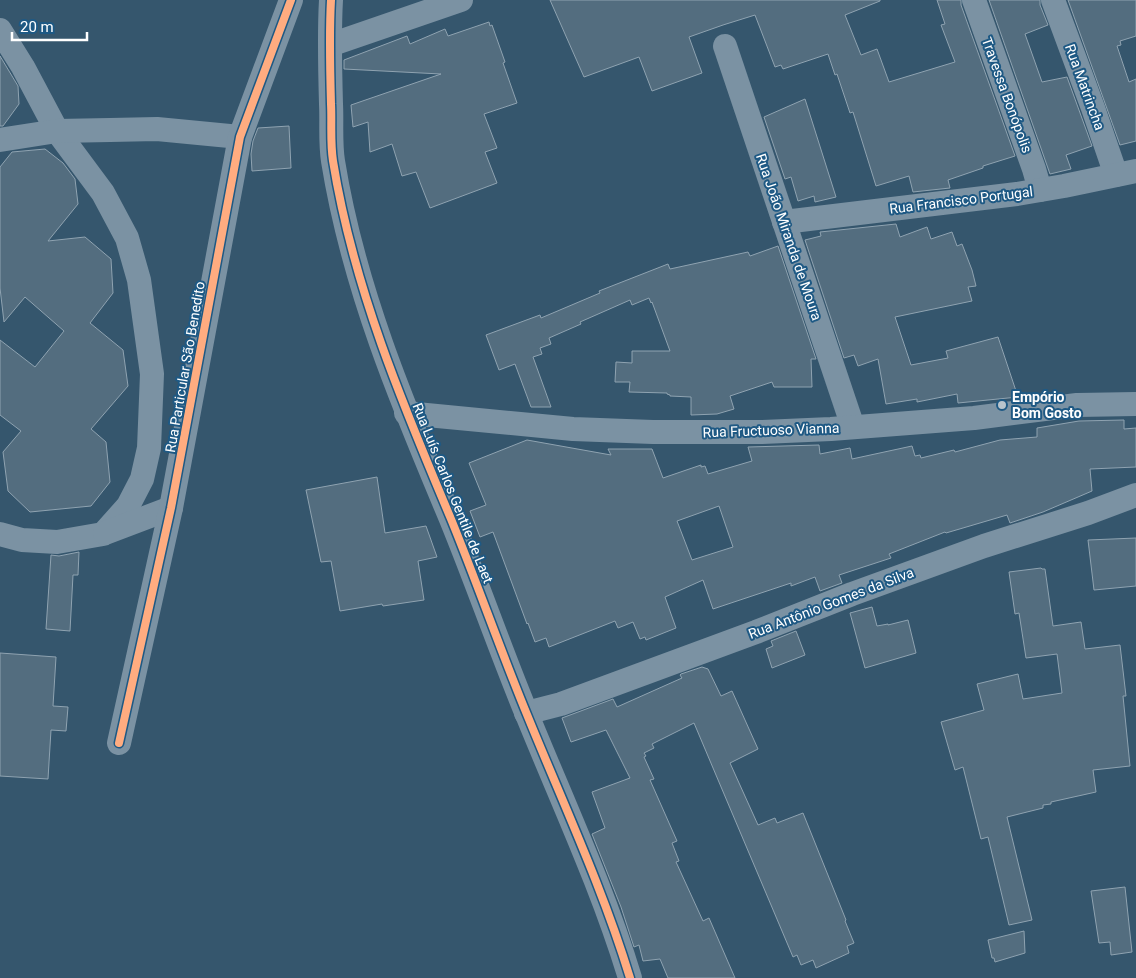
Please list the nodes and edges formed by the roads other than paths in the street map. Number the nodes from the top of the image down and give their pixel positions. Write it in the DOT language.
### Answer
graph roads {
  1 [pos="292,0"];
  2 [pos="331,0"];
  3 [pos="461,0"];
  4 [pos="974,0"];
  5 [pos="1053,0"];
  6 [pos="0,30"];
  7 [pos="330,45"];
  8 [pos="725,46"];
  9 [pos="57,131"];
  10 [pos="240,137"];
  11 [pos="0,140"];
  12 [pos="1126,173"];
  13 [pos="1040,190"];
  14 [pos="784,222"];
  15 [pos="1136,404"];
  16 [pos="406,413"];
  17 [pos="853,427"];
  18 [pos="1136,495"];
  19 [pos="171,508"];
  20 [pos="0,534"];
  21 [pos="103,534"];
  22 [pos="526,713"];
  23 [pos="119,743"];
  24 [pos="630,978"];
  1 -- 10 [label="street, Rua Particular São Benedito"];
  2 -- 7 [label="street, Rua Luís Carlos Gentile de Laet"];
  3 -- 7 [label="street"];
  4 -- 13 [label="street, Travessa Bonópolis"];
  5 -- 12 [label="street, Rua Matrincha"];
  6 -- 9 [label="street"];
  7 -- 16 [label="street, Rua Luís Carlos Gentile de Laet"];
  8 -- 14 [label="street, Rua João Miranda de Moura"];
  9 -- 10 [label="street"];
  9 -- 11 [label="street"];
  9 -- 21 [label="street"];
  10 -- 19 [label="street, Rua Particular São Benedito"];
  12 -- 13 [label="street, Rua Francisco Portugal"];
  13 -- 14 [label="street, Rua Francisco Portugal"];
  14 -- 17 [label="street, Rua João Miranda de Moura"];
  15 -- 17 [label="street, Rua Fructuoso Vianna"];
  16 -- 17 [label="street, Rua Fructuoso Vianna"];
  16 -- 22 [label="street, Rua Luís Carlos Gentile de Laet"];
  18 -- 22 [label="street, Rua Antônio Gomes da Silva"];
  19 -- 21 [label="street"];
  19 -- 23 [label="street, Rua Particular São Benedito"];
  20 -- 21 [label="street"];
  22 -- 24 [label="street, Rua Luís Carlos Gentile de Laet"];
}
